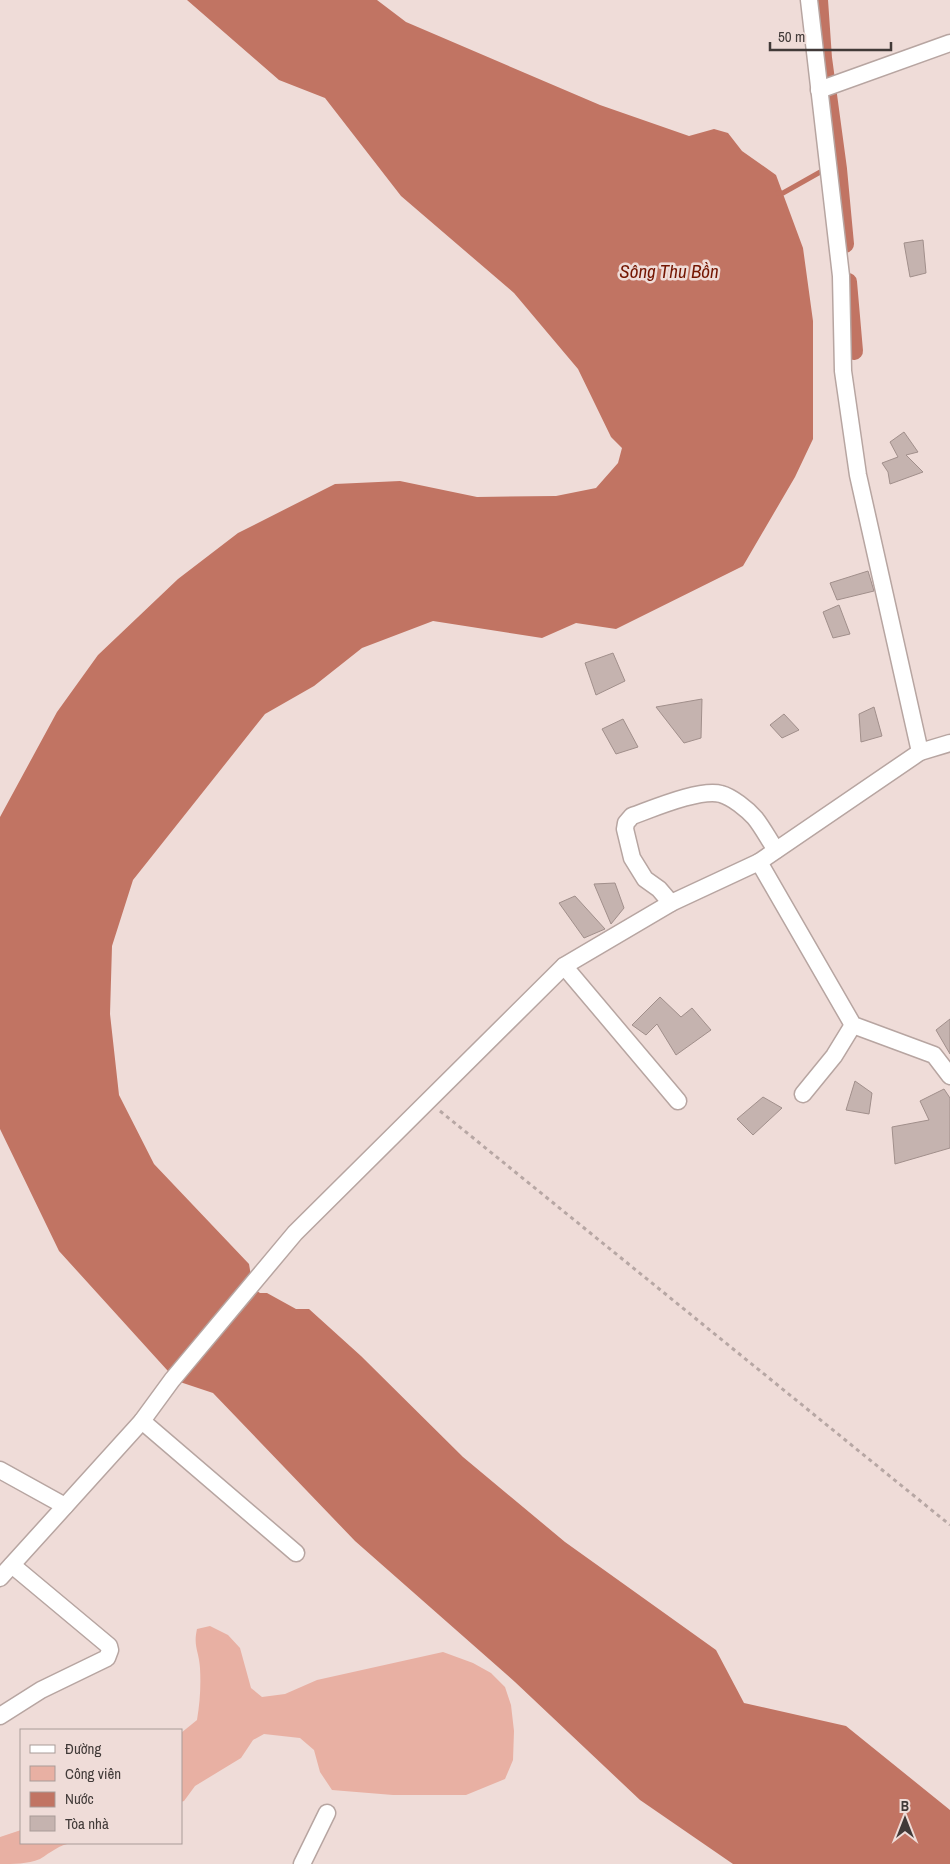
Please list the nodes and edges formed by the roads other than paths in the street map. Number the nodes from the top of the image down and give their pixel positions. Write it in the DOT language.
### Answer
graph roads {
  1 [pos="809,0"];
  2 [pos="950,43"];
  3 [pos="824,88"];
  4 [pos="950,743"];
  5 [pos="920,752"];
  6 [pos="776,850"];
  7 [pos="760,862"];
  8 [pos="671,902"];
  9 [pos="564,966"];
  10 [pos="853,1025"];
  11 [pos="950,1076"];
  12 [pos="804,1094"];
  13 [pos="678,1101"];
  14 [pos="142,1421"];
  15 [pos="0,1470"];
  16 [pos="65,1506"];
  17 [pos="296,1554"];
  18 [pos="12,1565"];
  19 [pos="0,1578"];
  20 [pos="0,1716"];
  21 [pos="327,1812"];
  22 [pos="302,1864"];
  1 -- 3 [label="street"];
  2 -- 3 [label="street"];
  3 -- 5 [label="street"];
  4 -- 5 [label="street"];
  5 -- 6 [label="street"];
  6 -- 7 [label="street"];
  6 -- 8 [label="street"];
  7 -- 8 [label="street"];
  7 -- 10 [label="street"];
  8 -- 9 [label="street"];
  9 -- 13 [label="street"];
  9 -- 14 [label="street"];
  10 -- 11 [label="street"];
  10 -- 12 [label="street"];
  14 -- 16 [label="street"];
  14 -- 17 [label="street"];
  15 -- 16 [label="street"];
  16 -- 18 [label="street"];
  18 -- 19 [label="street"];
  18 -- 20 [label="street"];
  21 -- 22 [label="street"];
}
